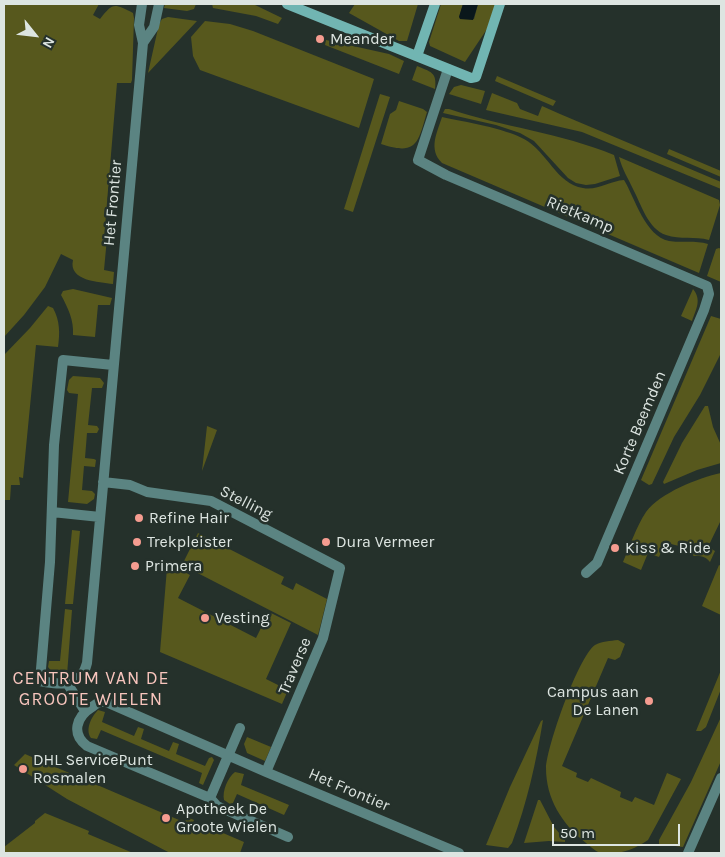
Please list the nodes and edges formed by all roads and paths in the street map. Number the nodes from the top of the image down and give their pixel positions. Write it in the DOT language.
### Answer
graph roads {
  1 [pos="142,4"];
  2 [pos="159,4"];
  3 [pos="287,4"];
  4 [pos="435,4"];
  5 [pos="500,4"];
  6 [pos="143,43"];
  7 [pos="417,56"];
  8 [pos="448,69"];
  9 [pos="701,282"];
  10 [pos="113,365"];
  11 [pos="103,482"];
  12 [pos="52,512"];
  13 [pos="100,517"];
  14 [pos="340,568"];
  15 [pos="586,573"];
  16 [pos="68,684"];
  17 [pos="85,711"];
  18 [pos="240,728"];
  19 [pos="228,756"];
  20 [pos="266,772"];
  21 [pos="721,778"];
  22 [pos="210,798"];
  23 [pos="288,837"];
  24 [pos="459,853"];
  25 [pos="688,853"];
  1 -- 6 [label="street, Het Frontier"];
  2 -- 6 [label="street, Het Frontier"];
  3 -- 7 [label="street"];
  4 -- 7 [label="street"];
  5 -- 8 [label="street"];
  6 -- 10 [label="street, Het Frontier"];
  7 -- 8 [label="street"];
  8 -- 9 [label="street, Rietkamp"];
  9 -- 15 [label="street, Korte Beemden"];
  10 -- 11 [label="street, Het Frontier"];
  10 -- 12 [label="street"];
  11 -- 13 [label="street, Het Frontier"];
  11 -- 14 [label="street, Stelling"];
  12 -- 13 [label="street"];
  12 -- 16 [label="street"];
  13 -- 16 [label="street, Het Frontier"];
  14 -- 20 [label="street, Traverse"];
  16 -- 17 [label="street"];
  17 -- 19 [label="street, Het Frontier"];
  17 -- 22 [label="street"];
  18 -- 19 [label="street"];
  19 -- 20 [label="street, Het Frontier"];
  19 -- 22 [label="street"];
  20 -- 24 [label="street, Het Frontier"];
  21 -- 25 [label="street"];
  22 -- 23 [label="street"];
}
